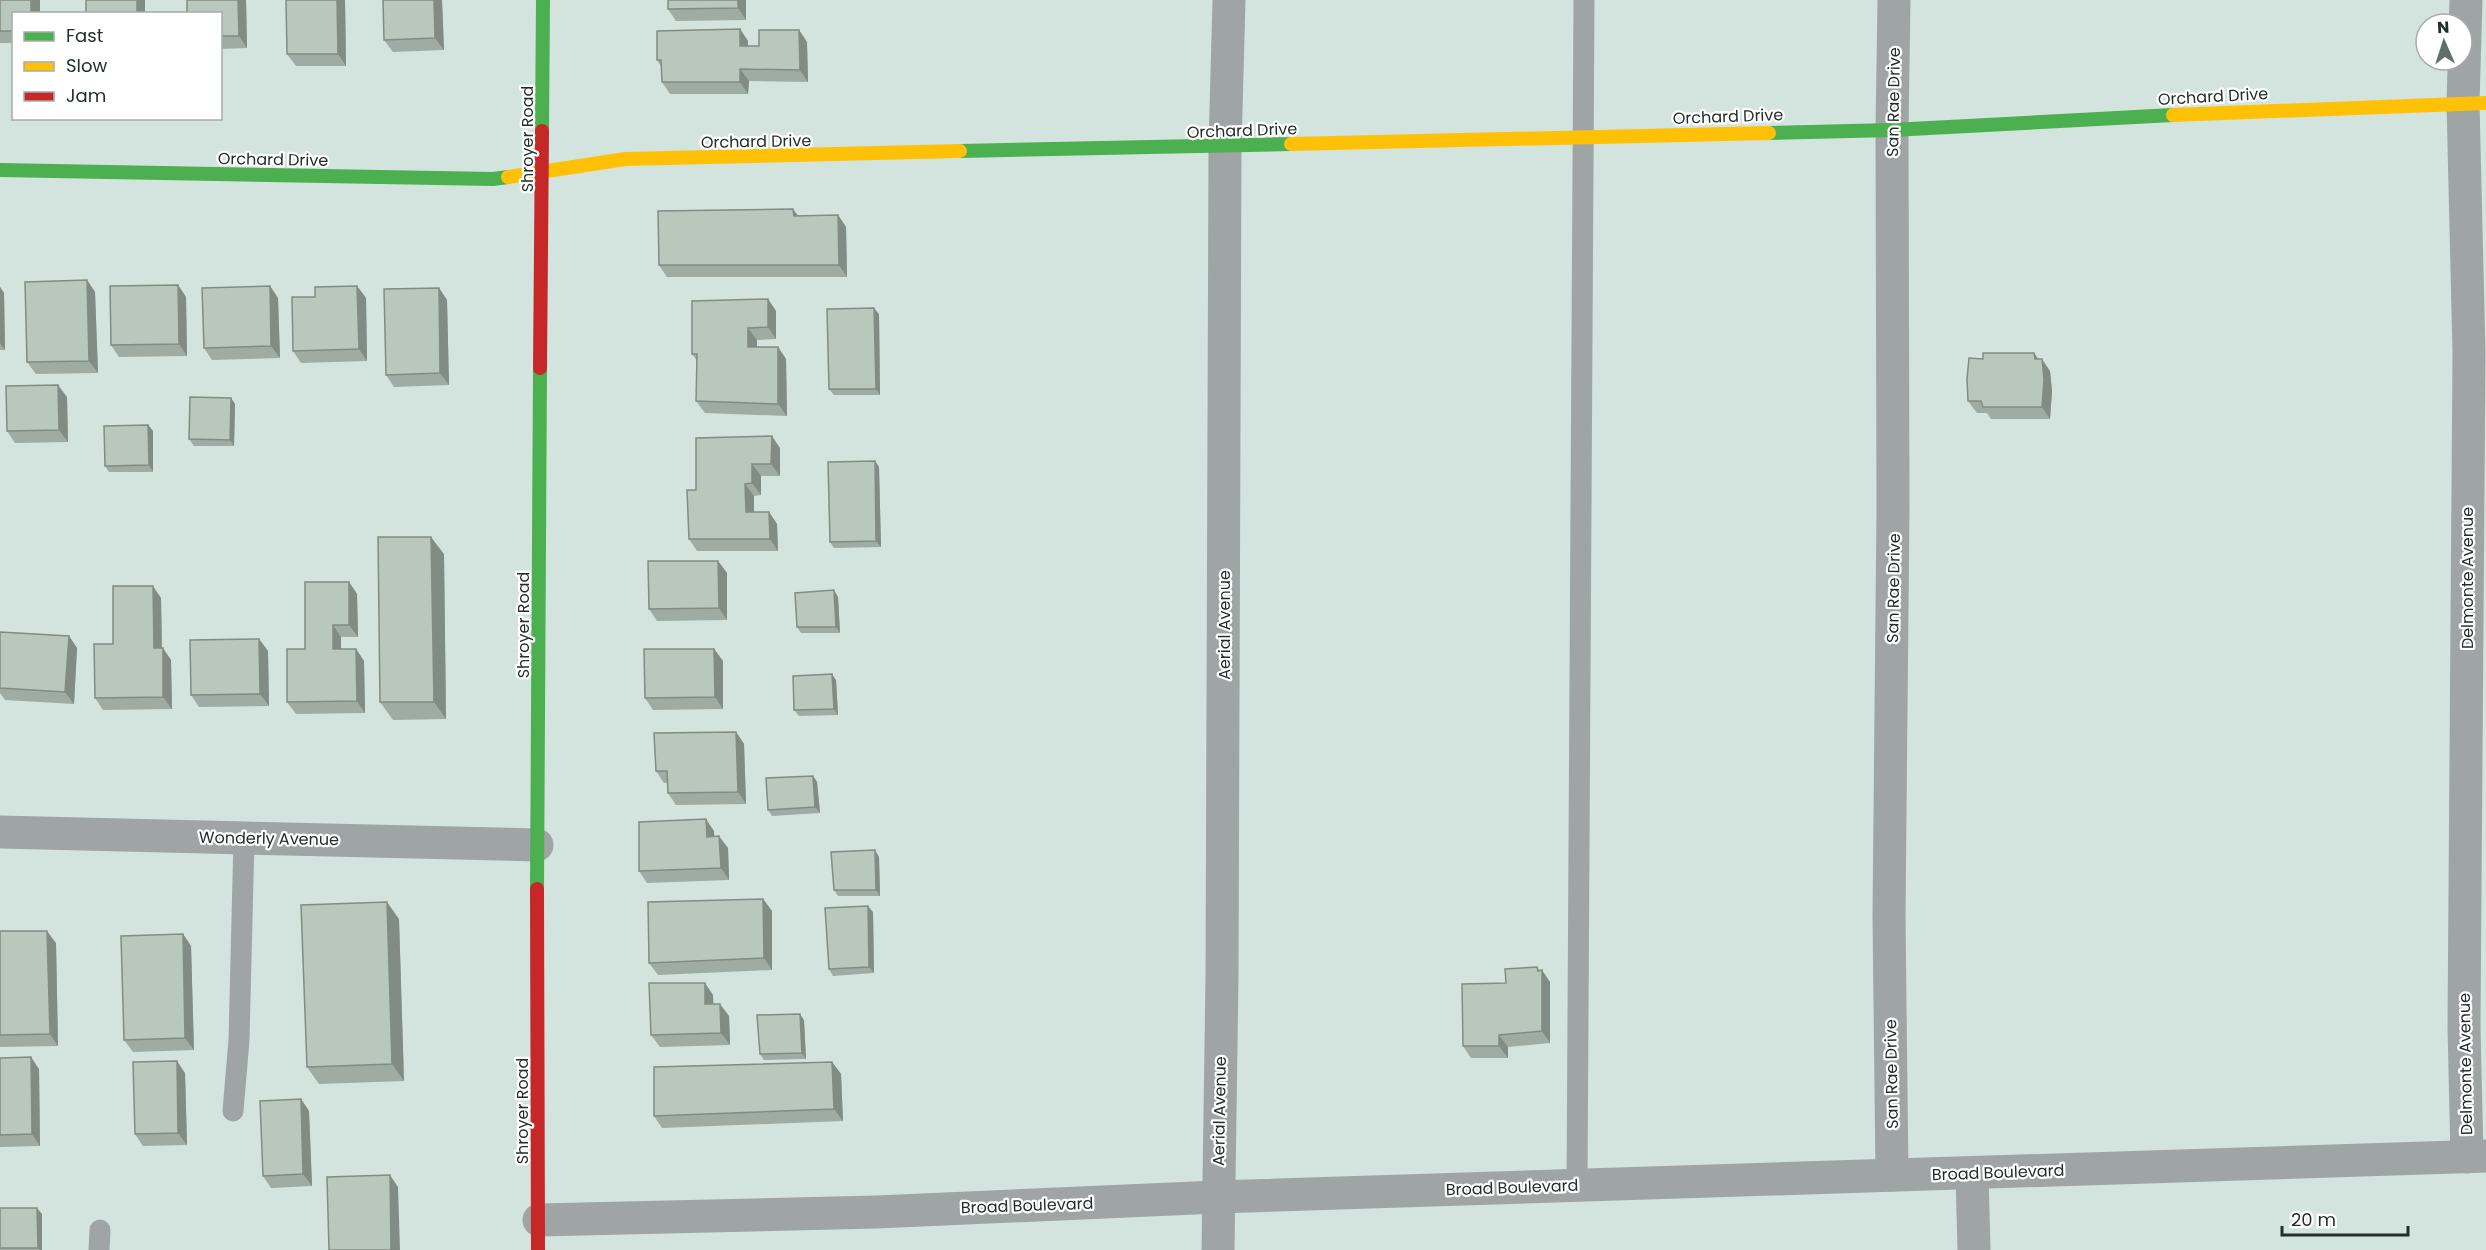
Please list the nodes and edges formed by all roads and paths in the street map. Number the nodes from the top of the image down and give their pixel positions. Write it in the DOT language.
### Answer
graph roads {
  1 [pos="543,0"];
  2 [pos="1229,0"];
  3 [pos="1584,0"];
  4 [pos="1894,0"];
  5 [pos="2466,0"];
  6 [pos="2475,103"];
  7 [pos="1892,130"];
  8 [pos="1583,137"];
  9 [pos="1225,147"];
  10 [pos="0,170"];
  11 [pos="543,171"];
  12 [pos="0,832"];
  13 [pos="244,838"];
  14 [pos="537,845"];
  15 [pos="233,1111"];
  16 [pos="2476,1157"];
  17 [pos="1972,1174"];
  18 [pos="1892,1175"];
  19 [pos="1577,1185"];
  20 [pos="1217,1197"];
  21 [pos="538,1235"];
  22 [pos="1218,1250"];
  23 [pos="1974,1250"];
  1 -- 11 [label="street, Shroyer Road"];
  2 -- 9 [label="street, Aerial Avenue"];
  3 -- 8 [label="lane"];
  4 -- 7 [label="street, San Rae Drive"];
  5 -- 6 [label="street, Delmonte Avenue"];
  6 -- 7 [label="street, Orchard Drive"];
  6 -- 16 [label="street, Delmonte Avenue"];
  7 -- 8 [label="street, Orchard Drive"];
  7 -- 18 [label="street, San Rae Drive"];
  8 -- 9 [label="street, Orchard Drive"];
  8 -- 19 [label="lane"];
  9 -- 11 [label="street, Orchard Drive"];
  9 -- 20 [label="street, Aerial Avenue"];
  10 -- 11 [label="street, Orchard Drive"];
  11 -- 14 [label="street, Shroyer Road"];
  12 -- 13 [label="street, Wonderly Avenue"];
  13 -- 14 [label="street, Wonderly Avenue"];
  13 -- 15 [label="lane"];
  14 -- 21 [label="street, Shroyer Road"];
  16 -- 17 [label="street, Broad Boulevard"];
  17 -- 18 [label="street, Broad Boulevard"];
  17 -- 23 [label="street"];
  18 -- 19 [label="street, Broad Boulevard"];
  19 -- 20 [label="street, Broad Boulevard"];
  20 -- 21 [label="street, Broad Boulevard"];
  20 -- 22 [label="street, Aerial Avenue"];
}
